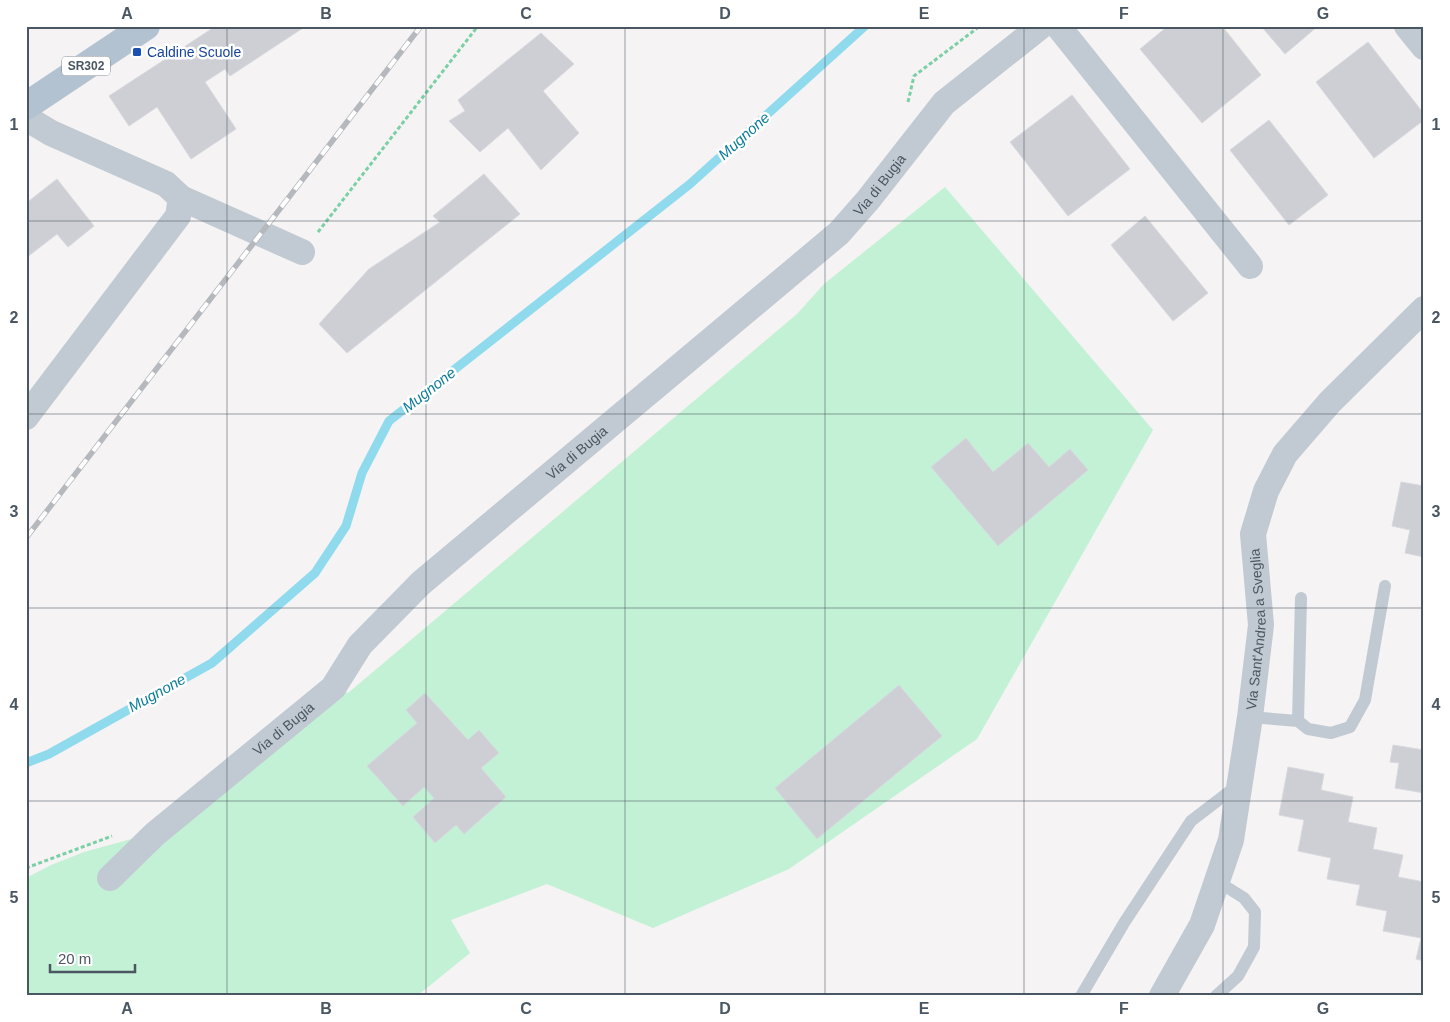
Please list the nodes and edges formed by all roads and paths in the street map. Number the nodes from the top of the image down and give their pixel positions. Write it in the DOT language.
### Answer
graph roads {
  1 [pos="146,26"];
  2 [pos="478,26"];
  3 [pos="1041,26"];
  4 [pos="1058,26"];
  5 [pos="1407,26"];
  6 [pos="1424,48"];
  7 [pos="26,106"];
  8 [pos="26,118"];
  9 [pos="181,198"];
  10 [pos="302,252"];
  11 [pos="1250,266"];
  12 [pos="1424,308"];
  13 [pos="26,417"];
  14 [pos="1384,586"];
  15 [pos="1301,598"];
  16 [pos="1250,717"];
  17 [pos="1298,722"];
  18 [pos="1240,784"];
  19 [pos="110,878"];
  20 [pos="1217,881"];
  21 [pos="1081,996"];
  22 [pos="1162,996"];
  23 [pos="1216,996"];
  1 -- 7 [label="main road, SR302"];
  2 -- 10 [label="path"];
  3 -- 19 [label="street, Via di Bugia"];
  4 -- 11 [label="street"];
  5 -- 6 [label="street"];
  8 -- 9 [label="street"];
  9 -- 10 [label="street"];
  9 -- 13 [label="street"];
  12 -- 16 [label="street, Via Sant'Andrea a Sveglia"];
  14 -- 17 [label="lane"];
  15 -- 17 [label="lane"];
  16 -- 17 [label="lane"];
  16 -- 18 [label="street, Via Sant'Andrea a Sveglia"];
  18 -- 20 [label="street, Via Sant'Andrea a Sveglia"];
  18 -- 21 [label="lane"];
  20 -- 22 [label="street, Via Sant'Andrea a Sveglia"];
  20 -- 23 [label="lane"];
}
